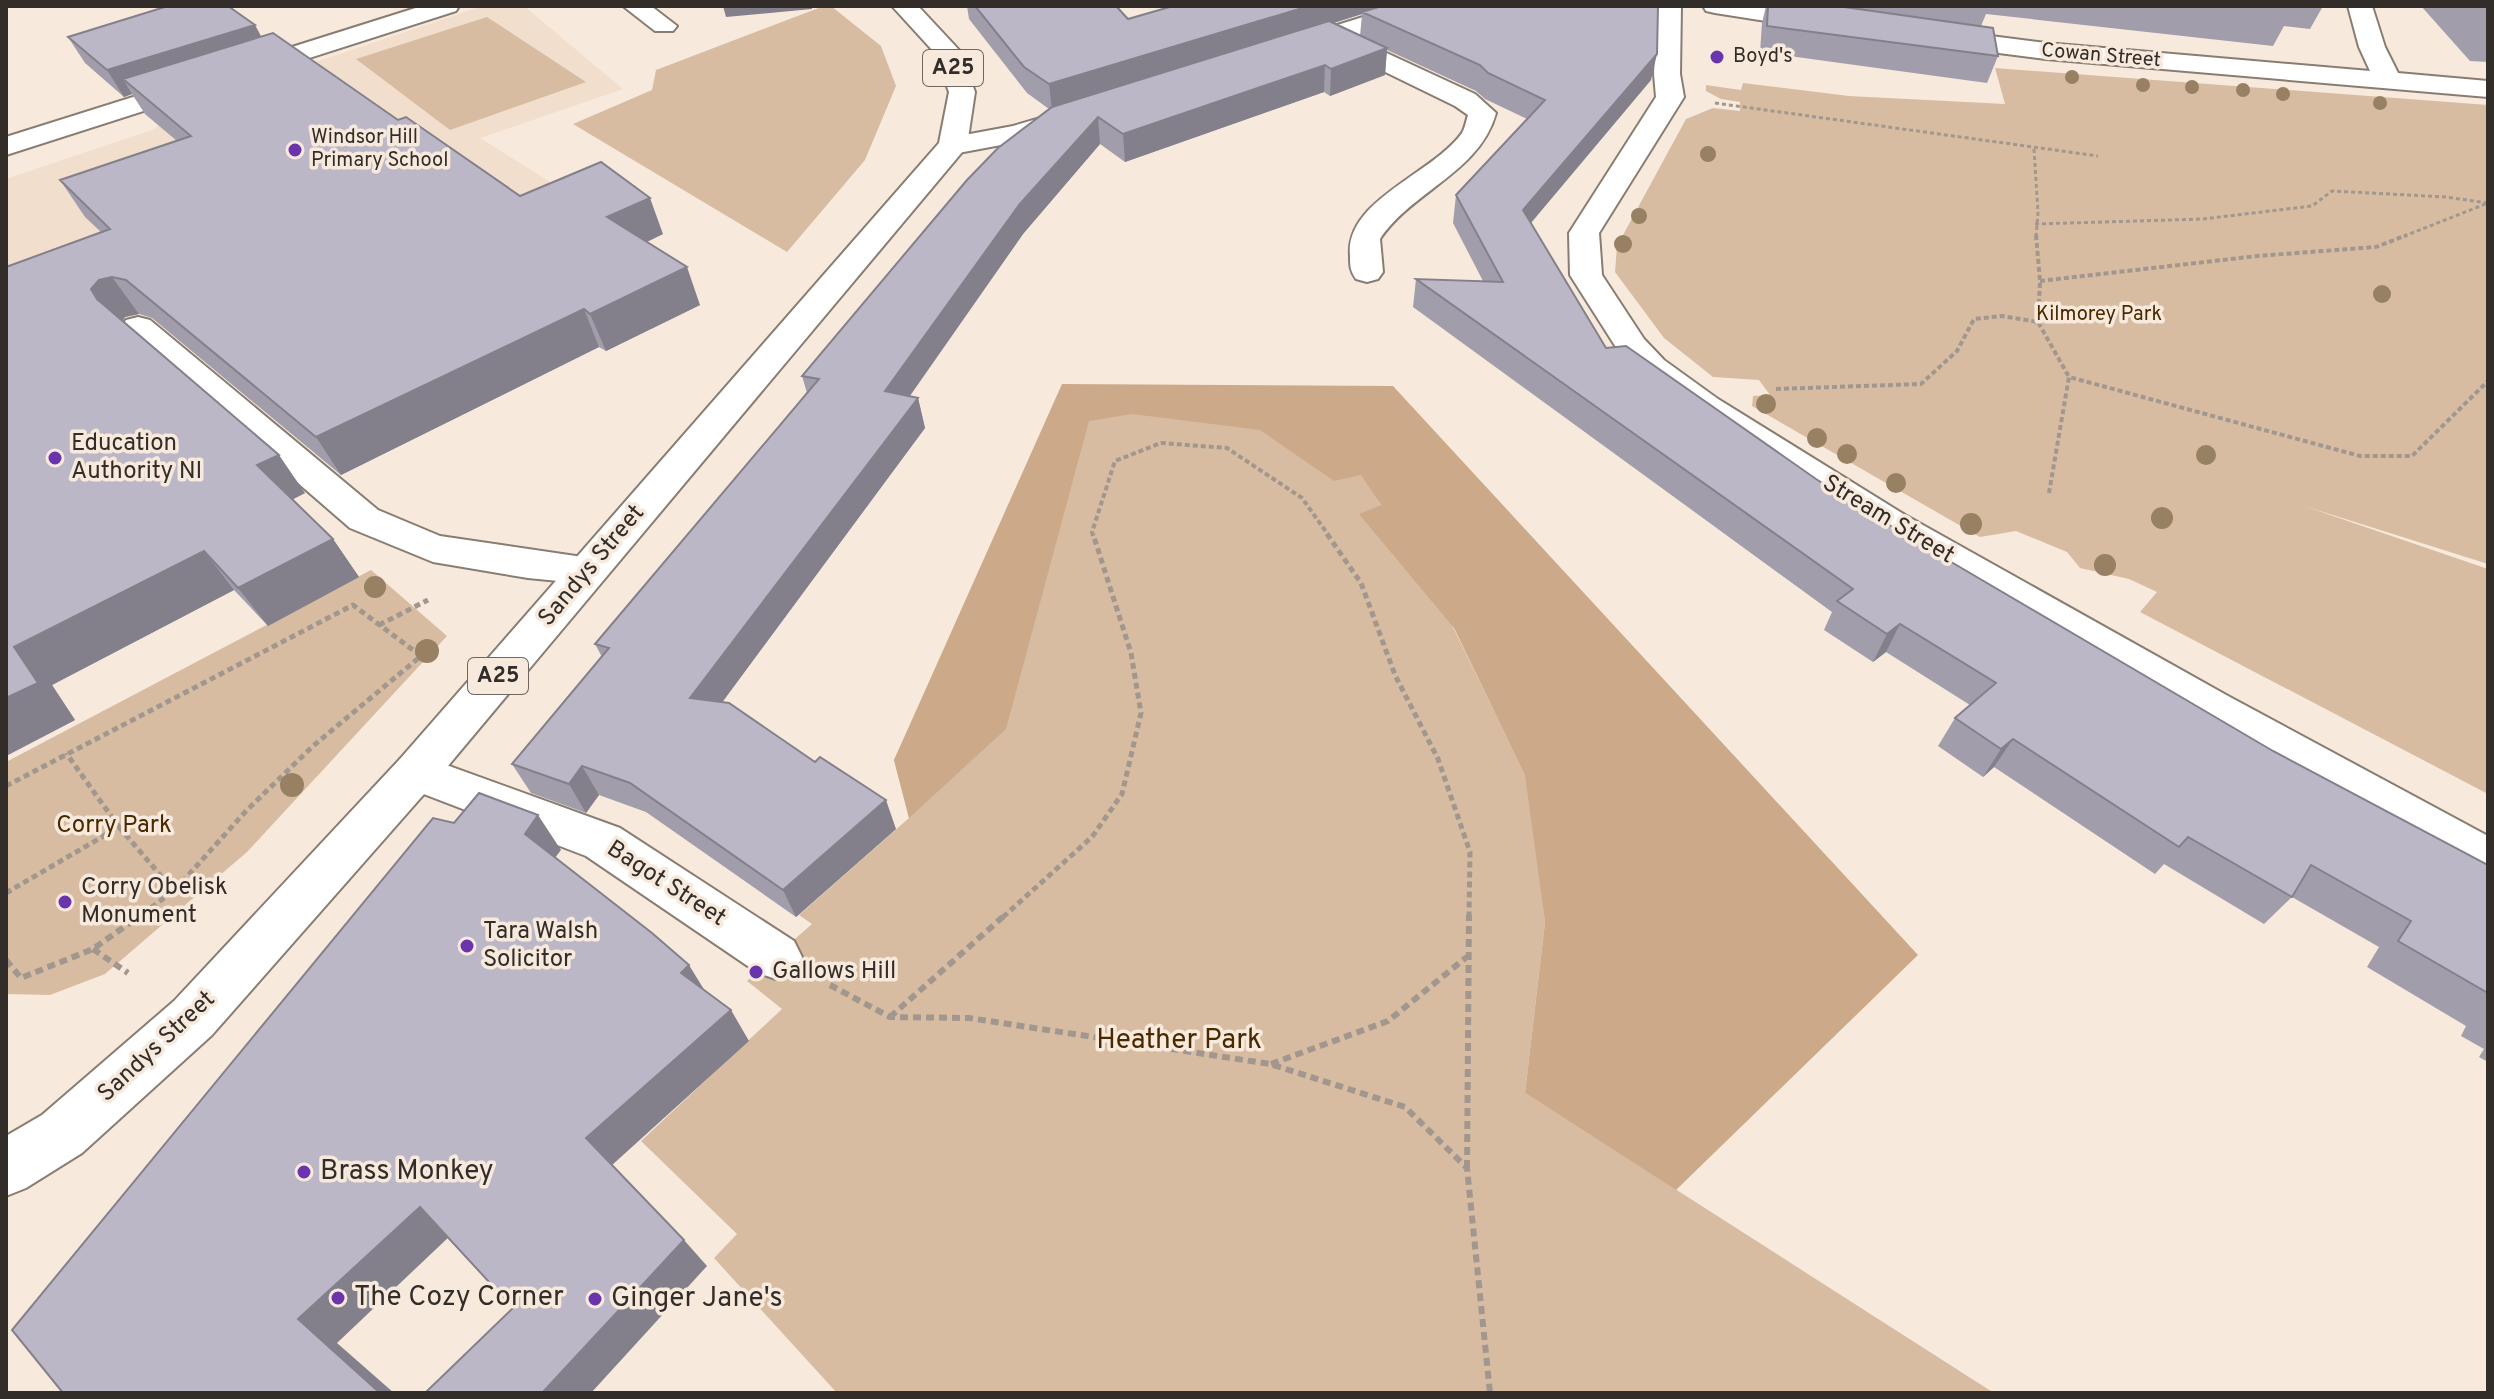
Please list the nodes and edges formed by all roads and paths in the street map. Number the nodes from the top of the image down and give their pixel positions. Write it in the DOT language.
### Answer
graph roads {
  1 [pos="447,6"];
  2 [pos="635,6"];
  3 [pos="904,6"];
  4 [pos="1424,6"];
  5 [pos="1669,6"];
  6 [pos="1715,6"];
  7 [pos="2360,6"];
  8 [pos="1761,9"];
  9 [pos="664,26"];
  10 [pos="1852,26"];
  11 [pos="1910,34"];
  12 [pos="1330,35"];
  13 [pos="1270,54"];
  14 [pos="2389,82"];
  15 [pos="2488,89"];
  16 [pos="1710,103"];
  17 [pos="1091,111"];
  18 [pos="953,145"];
  19 [pos="6,146"];
  20 [pos="2034,149"];
  21 [pos="2098,156"];
  22 [pos="2488,203"];
  23 [pos="2035,224"];
  24 [pos="1367,272"];
  25 [pos="2040,281"];
  26 [pos="2038,322"];
  27 [pos="138,327"];
  28 [pos="2069,377"];
  29 [pos="2488,381"];
  30 [pos="1765,389"];
  31 [pos="2049,493"];
  32 [pos="589,570"];
  33 [pos="66,753"];
  34 [pos="416,772"];
  35 [pos="6,786"];
  36 [pos="119,827"];
  37 [pos="2488,860"];
  38 [pos="174,891"];
  39 [pos="6,893"];
  40 [pos="93,949"];
  41 [pos="1468,956"];
  42 [pos="776,957"];
  43 [pos="6,960"];
  44 [pos="128,973"];
  45 [pos="890,1017"];
  46 [pos="1270,1064"];
  47 [pos="6,1168"];
  48 [pos="1467,1168"];
  49 [pos="1490,1393"];
  1 -- 19 [label="street"];
  2 -- 9 [label="street"];
  3 -- 18 [label="street, A25"];
  4 -- 12 [label="street"];
  5 -- 37 [label="street, Stream Street"];
  6 -- 8 [label="street"];
  7 -- 14 [label="street"];
  8 -- 10 [label="street"];
  11 -- 14 [label="street, Cowan Street"];
  12 -- 13 [label="street"];
  12 -- 24 [label="street"];
  14 -- 15 [label="street, Cowan Street"];
  16 -- 20 [label="path"];
  17 -- 18 [label="street"];
  18 -- 32 [label="street, Sandys Street / A25"];
  20 -- 21 [label="path"];
  20 -- 23 [label="path"];
  22 -- 23 [label="path"];
  22 -- 25 [label="path"];
  23 -- 25 [label="path"];
  25 -- 26 [label="path"];
  26 -- 28 [label="path"];
  26 -- 30 [label="path"];
  27 -- 32 [label="street"];
  28 -- 29 [label="path"];
  28 -- 31 [label="path"];
  32 -- 34 [label="street, Sandys Street / A25"];
  33 -- 35 [label="path"];
  33 -- 36 [label="path"];
  33 -- 38 [label="path"];
  34 -- 42 [label="street, Bagot Street"];
  34 -- 47 [label="street, Sandys Street / A25"];
  36 -- 38 [label="path"];
  36 -- 39 [label="path"];
  38 -- 40 [label="path"];
  40 -- 43 [label="path"];
  40 -- 44 [label="path"];
  41 -- 45 [label="path"];
  41 -- 46 [label="path"];
  41 -- 48 [label="path"];
  42 -- 45 [label="path"];
  45 -- 46 [label="path"];
  46 -- 48 [label="path"];
  48 -- 49 [label="path"];
}
